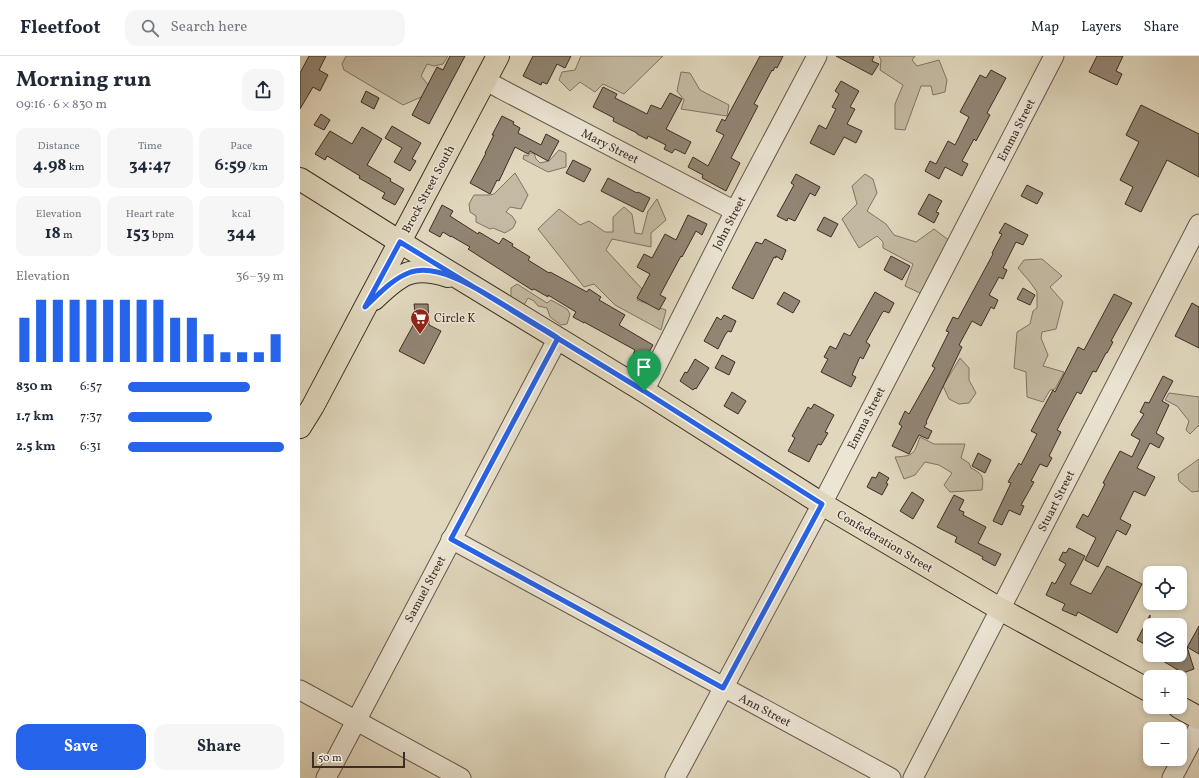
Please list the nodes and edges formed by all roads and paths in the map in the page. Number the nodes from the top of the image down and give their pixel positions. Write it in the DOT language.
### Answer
graph roads {
  1 [pos="498,56"];
  2 [pos="817,56"];
  3 [pos="1054,56"];
  4 [pos="485,80"];
  5 [pos="300,179"];
  6 [pos="735,210"];
  7 [pos="1199,224"];
  8 [pos="400,242"];
  9 [pos="468,283"];
  10 [pos="365,307"];
  11 [pos="558,338"];
  12 [pos="644,391"];
  13 [pos="300,427"];
  14 [pos="822,504"];
  15 [pos="451,539"];
  16 [pos="1000,609"];
  17 [pos="1143,687"];
  18 [pos="723,688"];
  19 [pos="300,690"];
  20 [pos="1187,711"];
  21 [pos="1199,718"];
  22 [pos="356,721"];
  23 [pos="1199,727"];
  24 [pos="326,778"];
  25 [pos="460,778"];
  26 [pos="675,778"];
  27 [pos="890,778"];
  28 [pos="913,778"];
  29 [pos="1172,778"];
  1 -- 4 [label="main road, Brock Street South"];
  2 -- 6 [label="street, John Street"];
  3 -- 14 [label="street, Emma Street"];
  4 -- 6 [label="street, Mary Street"];
  4 -- 8 [label="main road, Brock Street South"];
  5 -- 8 [label="main road, Confederation Street"];
  6 -- 12 [label="street, John Street"];
  7 -- 16 [label="street, Stuart Street"];
  8 -- 9 [label="main road, Confederation Street"];
  8 -- 10 [label="main road, Brock Street South"];
  9 -- 10 [label="main road"];
  9 -- 11 [label="main road, Confederation Street"];
  10 -- 13 [label="main road, Brock Street South"];
  11 -- 12 [label="main road, Confederation Street"];
  11 -- 15 [label="street, Samuel Street"];
  12 -- 14 [label="main road, Confederation Street"];
  14 -- 16 [label="main road, Confederation Street"];
  14 -- 18 [label="street, Emma Street"];
  15 -- 18 [label="street, Ann Street"];
  15 -- 22 [label="street, Samuel Street"];
  16 -- 17 [label="main road, Confederation Street"];
  16 -- 28 [label="street, Stuart Street"];
  18 -- 26 [label="street, Emma Street"];
  18 -- 27 [label="street, Ann Street"];
  19 -- 22 [label="street"];
  20 -- 21 [label="main road"];
  22 -- 24 [label="street, Samuel Street"];
  22 -- 25 [label="street"];
  23 -- 29 [label="street"];
}
